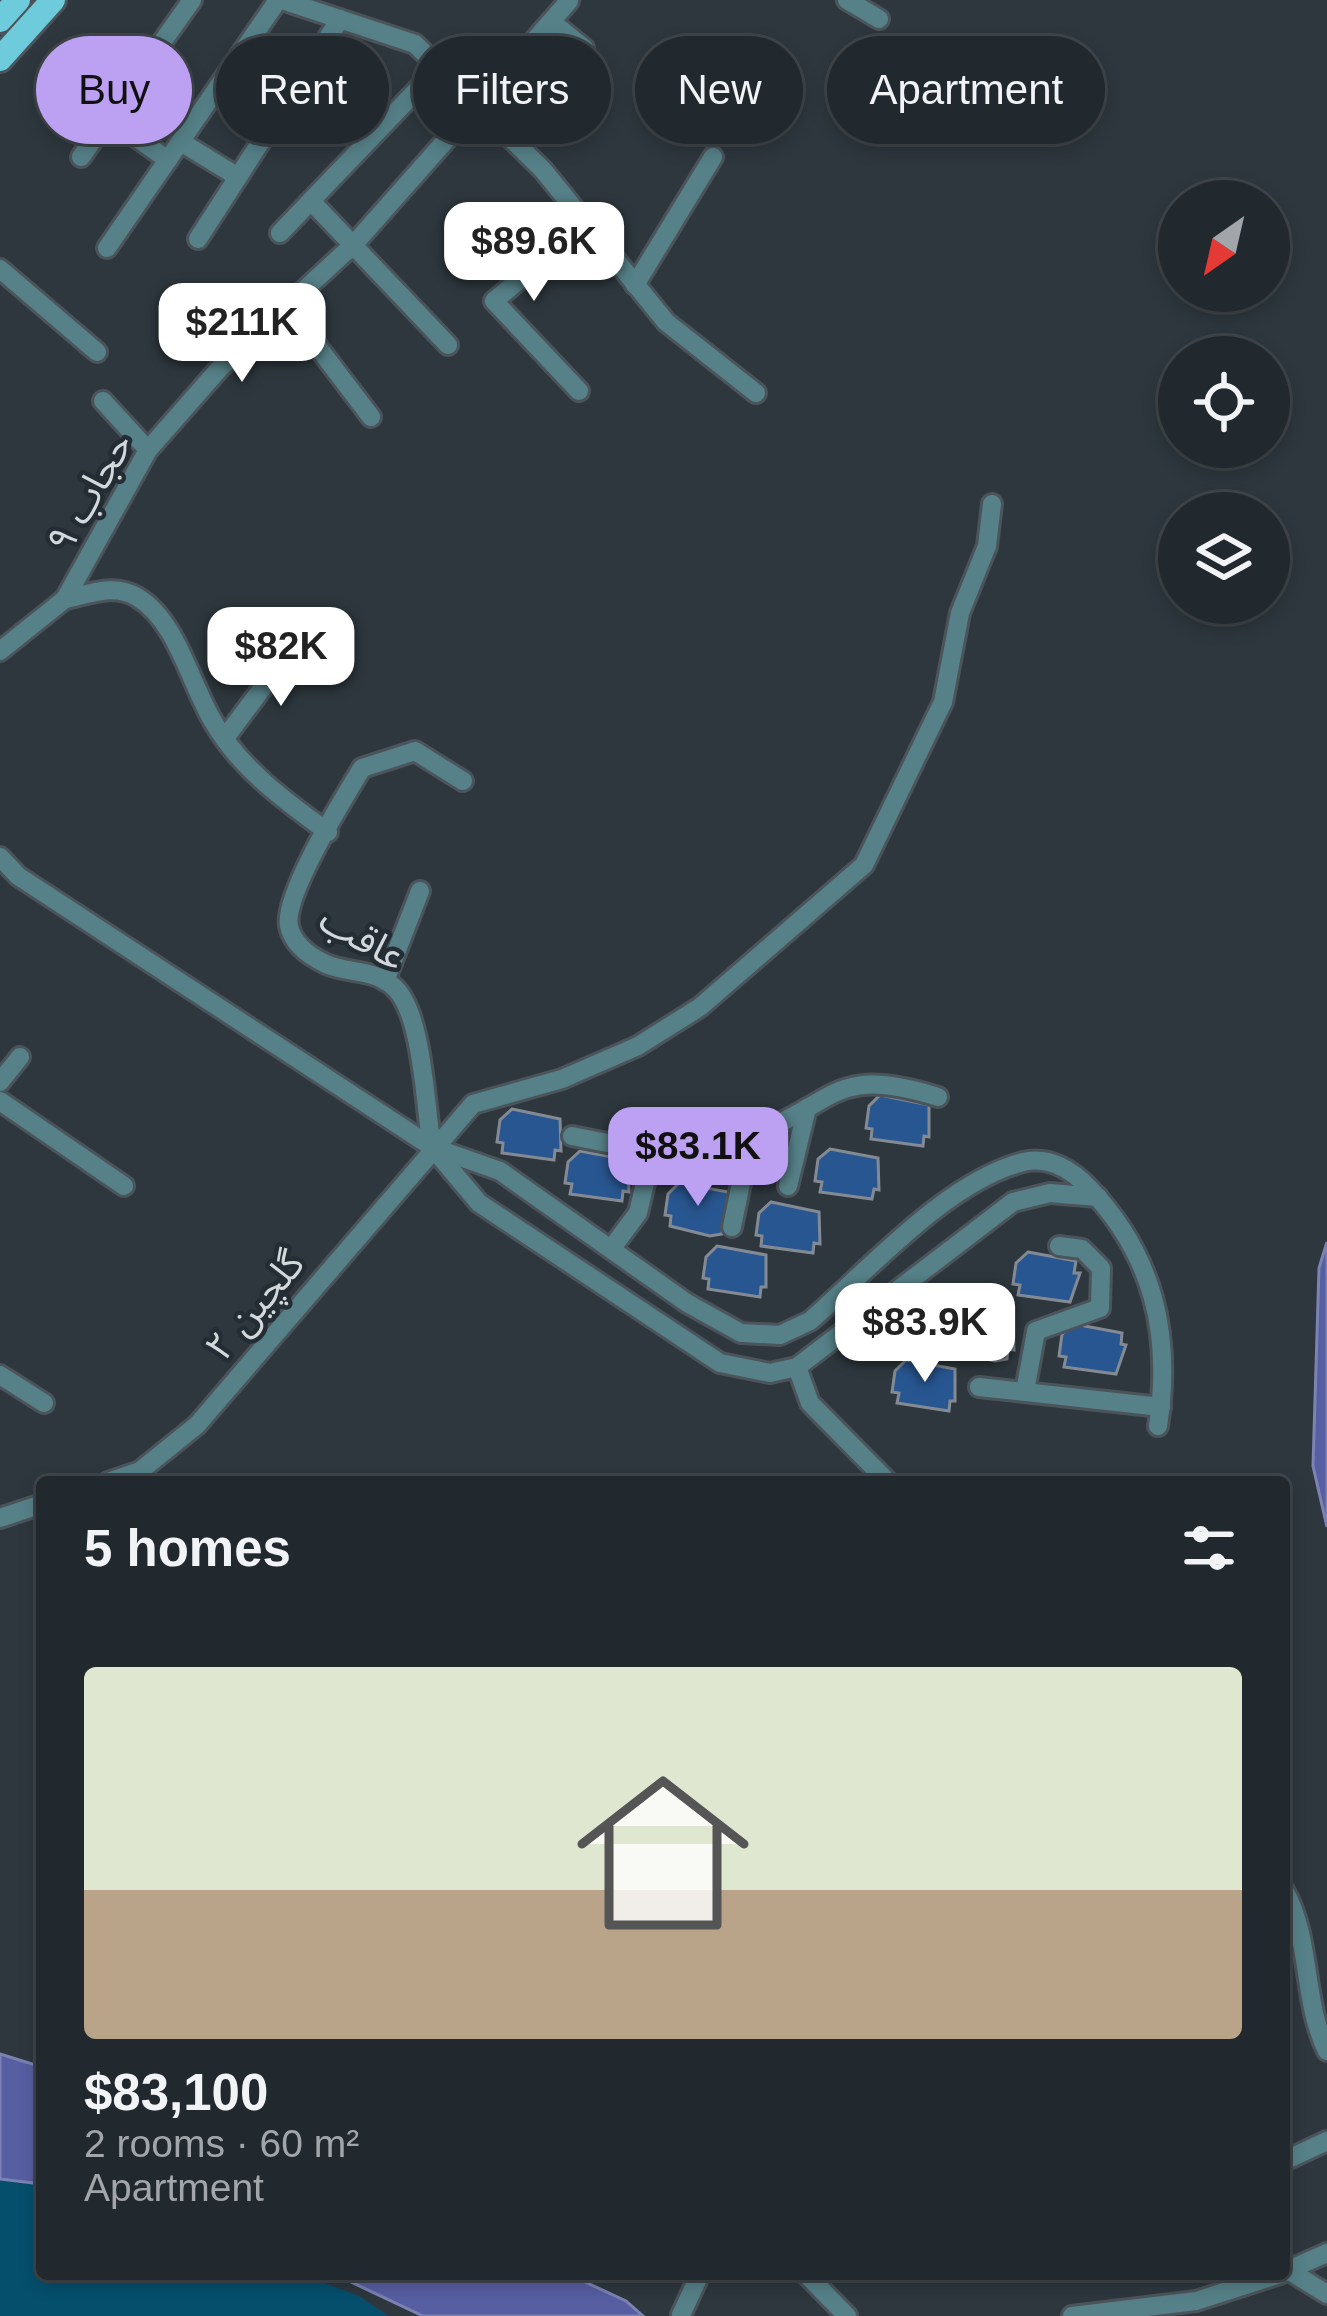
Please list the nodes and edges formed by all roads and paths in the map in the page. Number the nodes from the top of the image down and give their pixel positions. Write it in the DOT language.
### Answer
graph roads {
  1 [pos="52,0"];
  2 [pos="192,0"];
  3 [pos="280,0"];
  4 [pos="847,0"];
  5 [pos="569,1"];
  6 [pos="879,19"];
  7 [pos="340,20"];
  8 [pos="553,22"];
  9 [pos="167,36"];
  10 [pos="540,36"];
  11 [pos="570,36"];
  12 [pos="413,43"];
  13 [pos="0,58"];
  14 [pos="413,95"];
  15 [pos="192,126"];
  16 [pos="90,144"];
  17 [pos="146,144"];
  18 [pos="180,144"];
  19 [pos="184,144"];
  20 [pos="443,144"];
  21 [pos="517,144"];
  22 [pos="81,157"];
  23 [pos="713,158"];
  24 [pos="168,160"];
  25 [pos="238,177"];
  26 [pos="311,201"];
  27 [pos="587,223"];
  28 [pos="280,233"];
  29 [pos="198,239"];
  30 [pos="355,243"];
  31 [pos="107,248"];
  32 [pos="0,269"];
  33 [pos="635,285"];
  34 [pos="286,305"];
  35 [pos="448,346"];
  36 [pos="97,352"];
  37 [pos="579,391"];
  38 [pos="756,393"];
  39 [pos="103,401"];
  40 [pos="371,416"];
  41 [pos="148,450"];
  42 [pos="992,505"];
  43 [pos="65,599"];
  44 [pos="293,647"];
  45 [pos="0,651"];
  46 [pos="225,738"];
  47 [pos="463,781"];
  48 [pos="328,832"];
  49 [pos="0,857"];
  50 [pos="420,891"];
  51 [pos="386,981"];
  52 [pos="20,1057"];
  53 [pos="0,1082"];
  54 [pos="938,1097"];
  55 [pos="0,1101"];
  56 [pos="807,1108"];
  57 [pos="752,1134"];
  58 [pos="572,1136"];
  59 [pos="432,1147"];
  60 [pos="652,1153"];
  61 [pos="124,1186"];
  62 [pos="788,1186"];
  63 [pos="1098,1198"];
  64 [pos="732,1227"];
  65 [pos="1059,1246"];
  66 [pos="611,1249"];
  67 [pos="687,1303"];
  68 [pos="666,1327"];
  69 [pos="797,1367"];
  70 [pos="0,1375"];
  71 [pos="979,1387"];
  72 [pos="1025,1391"];
  73 [pos="44,1403"];
  74 [pos="141,1476"];
  75 [pos="882,1476"];
  76 [pos="36,1506"];
  77 [pos="0,1518"];
  78 [pos="1290,1900"];
  79 [pos="1327,2051"];
  80 [pos="1327,2141"];
  81 [pos="1290,2158"];
  82 [pos="1327,2253"];
  83 [pos="1290,2269"];
  84 [pos="1290,2275"];
  85 [pos="697,2280"];
  86 [pos="812,2280"];
  87 [pos="1260,2280"];
  88 [pos="1327,2294"];
  89 [pos="681,2315"];
  90 [pos="847,2316"];
  91 [pos="1072,2316"];
  1 -- 13 [label="main road"];
  2 -- 9 [label="street"];
  3 -- 7 [label="street"];
  3 -- 15 [label="street"];
  4 -- 6 [label="street"];
  5 -- 8 [label="street, حجاب ۹"];
  7 -- 12 [label="street"];
  7 -- 25 [label="street"];
  8 -- 10 [label="street, حجاب ۹"];
  8 -- 11 [label="street"];
  14 -- 26 [label="street"];
  16 -- 22 [label="street"];
  17 -- 24 [label="street"];
  18 -- 24 [label="street"];
  19 -- 25 [label="street"];
  20 -- 30 [label="street, حجاب ۹"];
  21 -- 27 [label="street"];
  23 -- 33 [label="street"];
  24 -- 31 [label="street"];
  25 -- 29 [label="street"];
  26 -- 28 [label="street"];
  26 -- 30 [label="street"];
  27 -- 33 [label="street"];
  27 -- 37 [label="street"];
  30 -- 34 [label="street, حجاب ۹"];
  30 -- 35 [label="street"];
  32 -- 36 [label="street"];
  33 -- 38 [label="street"];
  34 -- 40 [label="street"];
  34 -- 41 [label="street, حجاب ۹"];
  39 -- 41 [label="street"];
  41 -- 43 [label="street, حجاب ۹"];
  42 -- 59 [label="street, گلچین ۲"];
  43 -- 45 [label="street, حجاب ۹"];
  43 -- 46 [label="street"];
  44 -- 46 [label="street"];
  46 -- 48 [label="street"];
  47 -- 48 [label="street, عاقب"];
  48 -- 51 [label="street, عاقب"];
  49 -- 59 [label="street"];
  50 -- 51 [label="street"];
  51 -- 59 [label="street, عاقب"];
  52 -- 53 [label="street"];
  54 -- 56 [label="street"];
  55 -- 61 [label="street"];
  56 -- 57 [label="street"];
  56 -- 62 [label="street"];
  57 -- 60 [label="street"];
  57 -- 64 [label="street"];
  58 -- 60 [label="street"];
  59 -- 66 [label="street"];
  59 -- 68 [label="street"];
  59 -- 74 [label="street, گلچین ۲"];
  60 -- 66 [label="street"];
  63 -- 67 [label="street"];
  63 -- 69 [label="street"];
  63 -- 72 [label="street"];
  65 -- 72 [label="street"];
  66 -- 67 [label="street"];
  67 -- 68 [label="street"];
  68 -- 69 [label="street"];
  69 -- 75 [label="street"];
  70 -- 73 [label="street"];
  71 -- 72 [label="street"];
  76 -- 77 [label="street"];
  78 -- 79 [label="street"];
  80 -- 81 [label="street"];
  82 -- 83 [label="street"];
  84 -- 88 [label="street"];
  85 -- 89 [label="street"];
  86 -- 90 [label="street"];
  87 -- 91 [label="street"];
}
